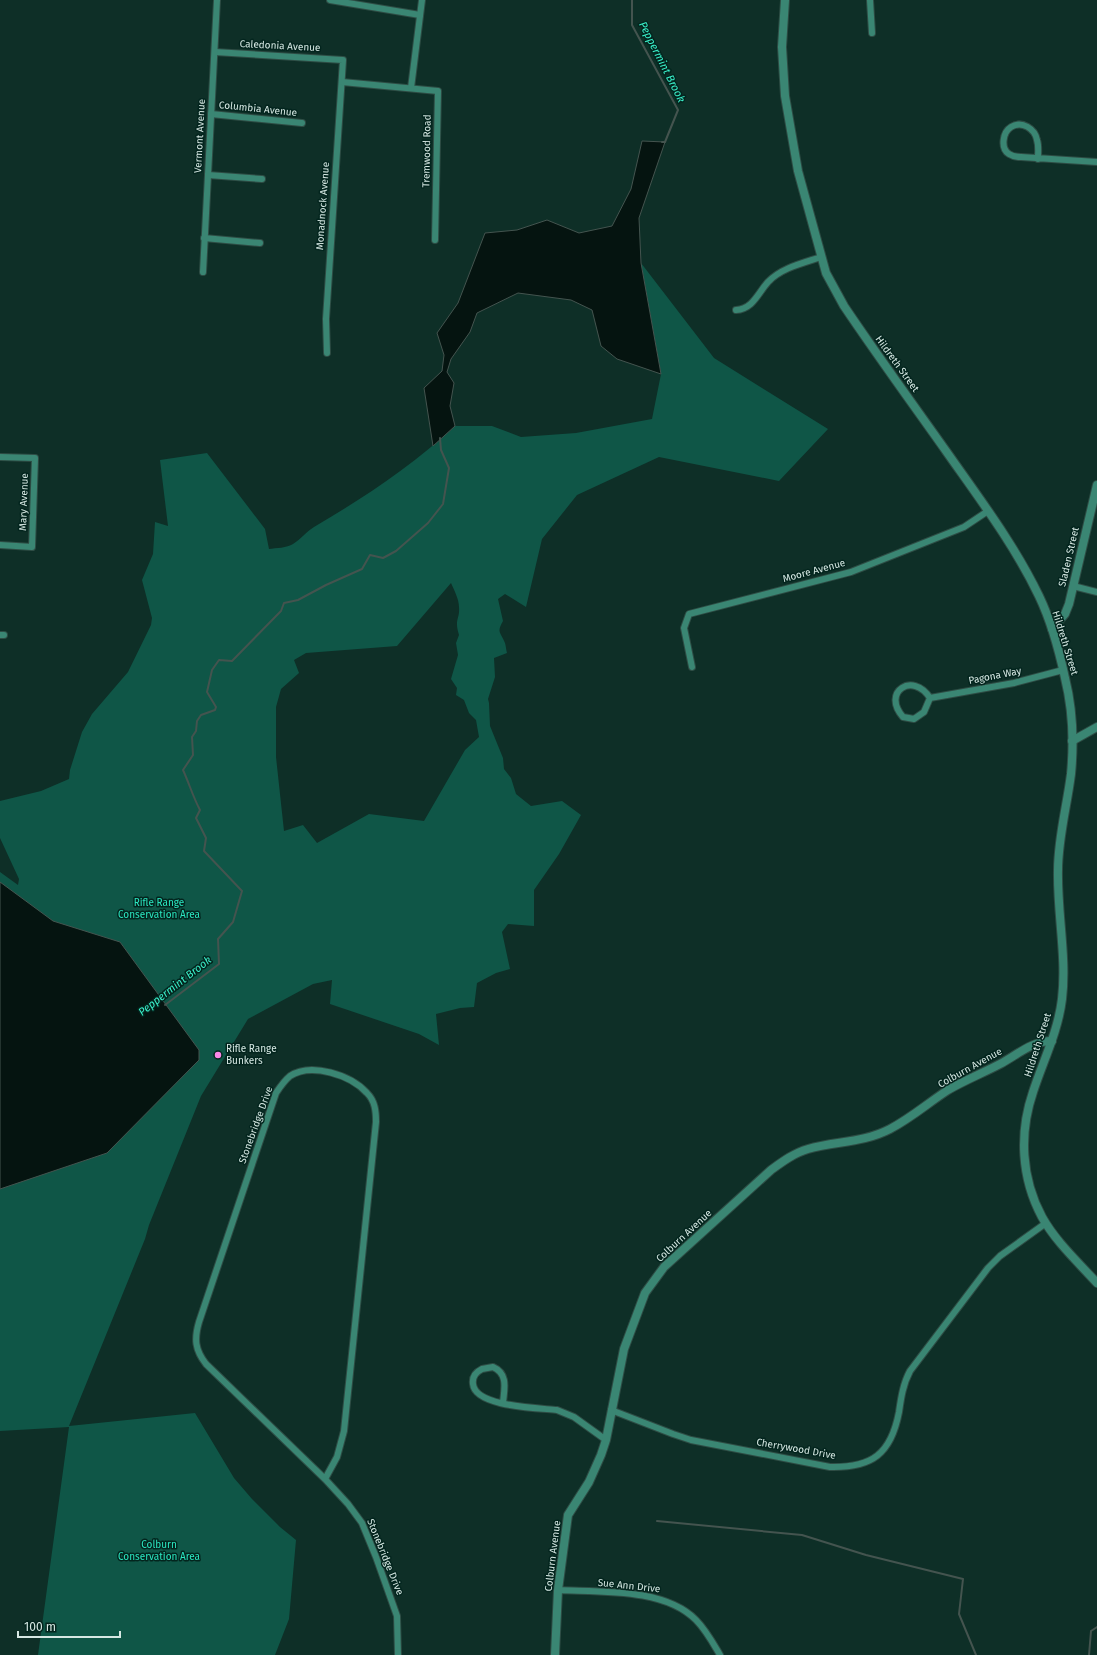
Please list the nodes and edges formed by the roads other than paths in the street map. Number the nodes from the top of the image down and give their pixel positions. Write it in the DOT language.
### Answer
graph roads {
  1 [pos="217,0"];
  2 [pos="330,0"];
  3 [pos="422,0"];
  4 [pos="785,0"];
  5 [pos="870,0"];
  6 [pos="420,15"];
  7 [pos="872,33"];
  8 [pos="215,52"];
  9 [pos="343,60"];
  10 [pos="342,82"];
  11 [pos="411,88"];
  12 [pos="211,114"];
  13 [pos="302,123"];
  14 [pos="1038,158"];
  15 [pos="1097,162"];
  16 [pos="208,175"];
  17 [pos="262,179"];
  18 [pos="204,238"];
  19 [pos="435,240"];
  20 [pos="260,243"];
  21 [pos="821,257"];
  22 [pos="202,272"];
  23 [pos="736,310"];
  24 [pos="327,354"];
  25 [pos="0,457"];
  26 [pos="1097,485"];
  27 [pos="988,511"];
  28 [pos="1093,515"];
  29 [pos="0,546"];
  30 [pos="1073,586"];
  31 [pos="1097,592"];
  32 [pos="1052,629"];
  33 [pos="692,667"];
  34 [pos="1063,670"];
  35 [pos="930,698"];
  36 [pos="1097,727"];
  37 [pos="1072,741"];
  38 [pos="1052,1041"];
  39 [pos="1046,1223"];
  40 [pos="1097,1283"];
  41 [pos="503,1404"];
  42 [pos="611,1410"];
  43 [pos="606,1440"];
  44 [pos="325,1479"];
  45 [pos="558,1590"];
  46 [pos="398,1655"];
  47 [pos="555,1655"];
  48 [pos="720,1655"];
  1 -- 8 [label="street, Vermont Avenue"];
  2 -- 6 [label="street"];
  3 -- 6 [label="street"];
  4 -- 21 [label="street, Hildreth Street"];
  5 -- 7 [label="street"];
  6 -- 11 [label="street"];
  8 -- 9 [label="street, Caledonia Avenue"];
  8 -- 12 [label="street, Vermont Avenue"];
  9 -- 10 [label="street, Monadnock Avenue"];
  10 -- 11 [label="street"];
  10 -- 24 [label="street, Monadnock Avenue"];
  11 -- 19 [label="street, Tremwood Road"];
  12 -- 13 [label="street, Columbia Avenue"];
  12 -- 16 [label="street, Vermont Avenue"];
  14 -- 14 [label="street"];
  14 -- 15 [label="street"];
  16 -- 17 [label="street"];
  16 -- 18 [label="street, Vermont Avenue"];
  18 -- 20 [label="street"];
  18 -- 22 [label="street, Vermont Avenue"];
  21 -- 23 [label="street"];
  21 -- 27 [label="street, Hildreth Street"];
  25 -- 29 [label="street, Mary Avenue"];
  26 -- 28 [label="street, Sladen Street"];
  27 -- 32 [label="street, Hildreth Street"];
  27 -- 33 [label="street, Moore Avenue"];
  28 -- 30 [label="street, Sladen Street"];
  30 -- 31 [label="street"];
  30 -- 32 [label="street, Sladen Street"];
  32 -- 34 [label="street, Hildreth Street"];
  34 -- 35 [label="street, Pagona Way"];
  34 -- 37 [label="street, Hildreth Street"];
  35 -- 35 [label="street"];
  36 -- 37 [label="street"];
  37 -- 38 [label="street, Hildreth Street"];
  38 -- 39 [label="street, Hildreth Street"];
  38 -- 42 [label="street, Colburn Avenue"];
  39 -- 40 [label="street, Hildreth Street"];
  39 -- 42 [label="street, Cherrywood Drive"];
  41 -- 41 [label="street"];
  41 -- 43 [label="street"];
  42 -- 43 [label="street, Colburn Avenue"];
  43 -- 45 [label="street, Colburn Avenue"];
  44 -- 44 [label="street, Stonebridge Drive"];
  44 -- 46 [label="street, Stonebridge Drive"];
  45 -- 47 [label="street, Colburn Avenue"];
  45 -- 48 [label="street, Sue Ann Drive"];
}
